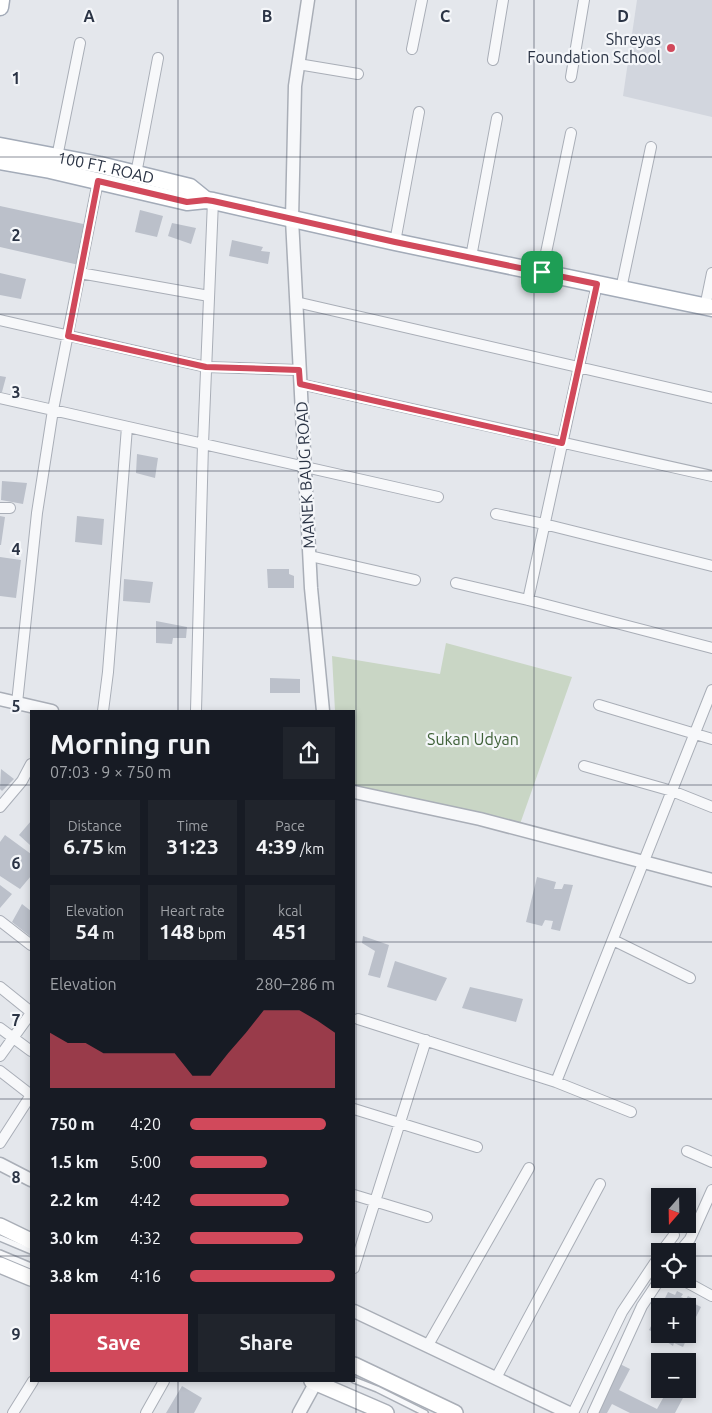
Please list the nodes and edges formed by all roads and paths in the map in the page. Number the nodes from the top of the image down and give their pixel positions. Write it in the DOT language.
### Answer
graph roads {
  1 [pos="1,0"];
  2 [pos="308,0"];
  3 [pos="422,0"];
  4 [pos="503,0"];
  5 [pos="584,0"];
  6 [pos="0,7"];
  7 [pos="80,43"];
  8 [pos="412,49"];
  9 [pos="158,58"];
  10 [pos="493,60"];
  11 [pos="298,64"];
  12 [pos="358,74"];
  13 [pos="571,77"];
  14 [pos="419,112"];
  15 [pos="497,118"];
  16 [pos="571,133"];
  17 [pos="0,146"];
  18 [pos="651,146"];
  19 [pos="57,157"];
  20 [pos="0,161"];
  21 [pos="136,174"];
  22 [pos="98,181"];
  23 [pos="210,200"];
  24 [pos="292,219"];
  25 [pos="395,242"];
  26 [pos="471,257"];
  27 [pos="542,272"];
  28 [pos="80,273"];
  29 [pos="712,273"];
  30 [pos="597,284"];
  31 [pos="622,289"];
  32 [pos="209,296"];
  33 [pos="296,302"];
  34 [pos="708,307"];
  35 [pos="0,320"];
  36 [pos="68,336"];
  37 [pos="206,367"];
  38 [pos="579,367"];
  39 [pos="299,370"];
  40 [pos="300,384"];
  41 [pos="0,398"];
  42 [pos="712,398"];
  43 [pos="53,410"];
  44 [pos="127,427"];
  45 [pos="562,443"];
  46 [pos="203,444"];
  47 [pos="304,468"];
  48 [pos="712,476"];
  49 [pos="438,497"];
  50 [pos="496,514"];
  51 [pos="544,524"];
  52 [pos="310,556"];
  53 [pos="712,566"];
  54 [pos="415,580"];
  55 [pos="456,583"];
  56 [pos="528,600"];
  57 [pos="712,648"];
  58 [pos="712,690"];
  59 [pos="0,699"];
  60 [pos="17,703"];
  61 [pos="599,706"];
  62 [pos="46,710"];
  63 [pos="103,710"];
  64 [pos="196,710"];
  65 [pos="323,710"];
  66 [pos="695,733"];
  67 [pos="712,739"];
  68 [pos="30,766"];
  69 [pos="584,766"];
  70 [pos="672,791"];
  71 [pos="355,792"];
  72 [pos="0,807"];
  73 [pos="712,807"];
  74 [pos="644,863"];
  75 [pos="712,880"];
  76 [pos="0,921"];
  77 [pos="614,940"];
  78 [pos="30,944"];
  79 [pos="690,978"];
  80 [pos="0,987"];
  81 [pos="30,1011"];
  82 [pos="30,1013"];
  83 [pos="358,1019"];
  84 [pos="0,1028"];
  85 [pos="13,1038"];
  86 [pos="426,1040"];
  87 [pos="30,1050"];
  88 [pos="0,1056"];
  89 [pos="0,1071"];
  90 [pos="556,1082"];
  91 [pos="30,1094"];
  92 [pos="30,1097"];
  93 [pos="355,1109"];
  94 [pos="631,1112"];
  95 [pos="399,1124"];
  96 [pos="0,1143"];
  97 [pos="477,1147"];
  98 [pos="687,1151"];
  99 [pos="712,1162"];
  100 [pos="0,1164"];
  101 [pos="529,1168"];
  102 [pos="30,1179"];
  103 [pos="600,1184"];
  104 [pos="712,1190"];
  105 [pos="355,1195"];
  106 [pos="375,1202"];
  107 [pos="427,1217"];
  108 [pos="0,1226"];
  109 [pos="674,1236"];
  110 [pos="0,1238"];
  111 [pos="30,1241"];
  112 [pos="668,1243"];
  113 [pos="686,1243"];
  114 [pos="30,1252"];
  115 [pos="0,1253"];
  116 [pos="355,1265"];
  117 [pos="0,1266"];
  118 [pos="30,1266"];
  119 [pos="651,1268"];
  120 [pos="30,1278"];
  121 [pos="696,1287"];
  122 [pos="654,1288"];
  123 [pos="712,1296"];
  124 [pos="355,1311"];
  125 [pos="428,1345"];
  126 [pos="355,1365"];
  127 [pos="496,1378"];
  128 [pos="355,1380"];
  129 [pos="32,1382"];
  130 [pos="163,1382"];
  131 [pos="314,1382"];
  132 [pos="13,1413"];
  133 [pos="146,1413"];
  134 [pos="299,1413"];
  135 [pos="386,1413"];
  136 [pos="425,1413"];
  137 [pos="455,1413"];
  138 [pos="569,1413"];
  139 [pos="573,1413"];
  140 [pos="593,1413"];
  1 -- 6 [label="main road"];
  2 -- 11 [label="street, MANEK BAUG ROAD"];
  3 -- 8 [label="street"];
  4 -- 10 [label="street"];
  5 -- 13 [label="street"];
  7 -- 19 [label="street"];
  9 -- 21 [label="street"];
  11 -- 12 [label="street"];
  11 -- 24 [label="street, MANEK BAUG ROAD"];
  14 -- 25 [label="street"];
  15 -- 26 [label="street"];
  16 -- 27 [label="street"];
  17 -- 19 [label="main road, 100 FT. ROAD"];
  18 -- 31 [label="street"];
  19 -- 21 [label="main road, 100 FT. ROAD"];
  20 -- 22 [label="main road, 100 FT. ROAD"];
  21 -- 23 [label="main road, 100 FT. ROAD"];
  22 -- 23 [label="main road, 100 FT. ROAD"];
  22 -- 28 [label="street"];
  23 -- 24 [label="main road, 100 FT. ROAD"];
  23 -- 32 [label="street"];
  24 -- 25 [label="main road, 100 FT. ROAD"];
  24 -- 33 [label="street, MANEK BAUG ROAD"];
  25 -- 26 [label="main road, 100 FT. ROAD"];
  26 -- 27 [label="main road, 100 FT. ROAD"];
  27 -- 30 [label="main road, 100 FT. ROAD"];
  28 -- 32 [label="street"];
  28 -- 36 [label="street"];
  29 -- 34 [label="street"];
  30 -- 31 [label="main road, 100 FT. ROAD"];
  30 -- 38 [label="street"];
  31 -- 34 [label="main road, 100 FT. ROAD"];
  32 -- 37 [label="street"];
  33 -- 38 [label="street"];
  33 -- 39 [label="street, MANEK BAUG ROAD"];
  35 -- 36 [label="street"];
  36 -- 37 [label="street"];
  36 -- 43 [label="street"];
  37 -- 39 [label="street"];
  37 -- 46 [label="street"];
  38 -- 42 [label="street"];
  38 -- 45 [label="street"];
  39 -- 40 [label="street, MANEK BAUG ROAD"];
  40 -- 45 [label="street"];
  40 -- 47 [label="street, MANEK BAUG ROAD"];
  41 -- 43 [label="street"];
  43 -- 44 [label="street"];
  43 -- 60 [label="street"];
  44 -- 46 [label="street"];
  44 -- 63 [label="street"];
  45 -- 48 [label="street"];
  45 -- 51 [label="street"];
  46 -- 47 [label="street"];
  46 -- 64 [label="street"];
  47 -- 49 [label="street"];
  47 -- 52 [label="street, MANEK BAUG ROAD"];
  50 -- 51 [label="street"];
  51 -- 53 [label="street"];
  51 -- 56 [label="street"];
  52 -- 54 [label="street"];
  52 -- 65 [label="street, MANEK BAUG ROAD"];
  55 -- 56 [label="street"];
  56 -- 57 [label="street"];
  58 -- 66 [label="street"];
  59 -- 60 [label="street"];
  60 -- 62 [label="street"];
  61 -- 66 [label="street"];
  66 -- 67 [label="street"];
  66 -- 70 [label="street"];
  68 -- 72 [label="street"];
  69 -- 70 [label="street"];
  70 -- 73 [label="street"];
  70 -- 74 [label="street"];
  71 -- 74 [label="street"];
  74 -- 75 [label="street"];
  74 -- 77 [label="street"];
  76 -- 78 [label="street"];
  77 -- 79 [label="street"];
  77 -- 90 [label="street"];
  80 -- 81 [label="street"];
  82 -- 85 [label="street"];
  83 -- 86 [label="street"];
  84 -- 85 [label="street"];
  85 -- 87 [label="street"];
  85 -- 88 [label="street"];
  86 -- 90 [label="street"];
  86 -- 95 [label="street"];
  89 -- 91 [label="street"];
  90 -- 94 [label="street"];
  92 -- 96 [label="street"];
  93 -- 95 [label="street"];
  95 -- 97 [label="street"];
  95 -- 106 [label="street"];
  98 -- 99 [label="street"];
  100 -- 102 [label="street"];
  101 -- 125 [label="street"];
  103 -- 127 [label="street"];
  104 -- 113 [label="street"];
  105 -- 106 [label="street"];
  106 -- 107 [label="street"];
  106 -- 116 [label="street"];
  108 -- 111 [label="main road"];
  109 -- 112 [label="street"];
  110 -- 114 [label="lane"];
  115 -- 118 [label="lane"];
  117 -- 120 [label="main road"];
  119 -- 139 [label="street"];
  121 -- 123 [label="street"];
  122 -- 140 [label="street"];
  124 -- 125 [label="street"];
  125 -- 127 [label="street"];
  126 -- 137 [label="main road"];
  127 -- 138 [label="street"];
  128 -- 136 [label="lane"];
  129 -- 132 [label="street"];
  130 -- 133 [label="street"];
  131 -- 134 [label="street"];
  131 -- 135 [label="main road"];
}
